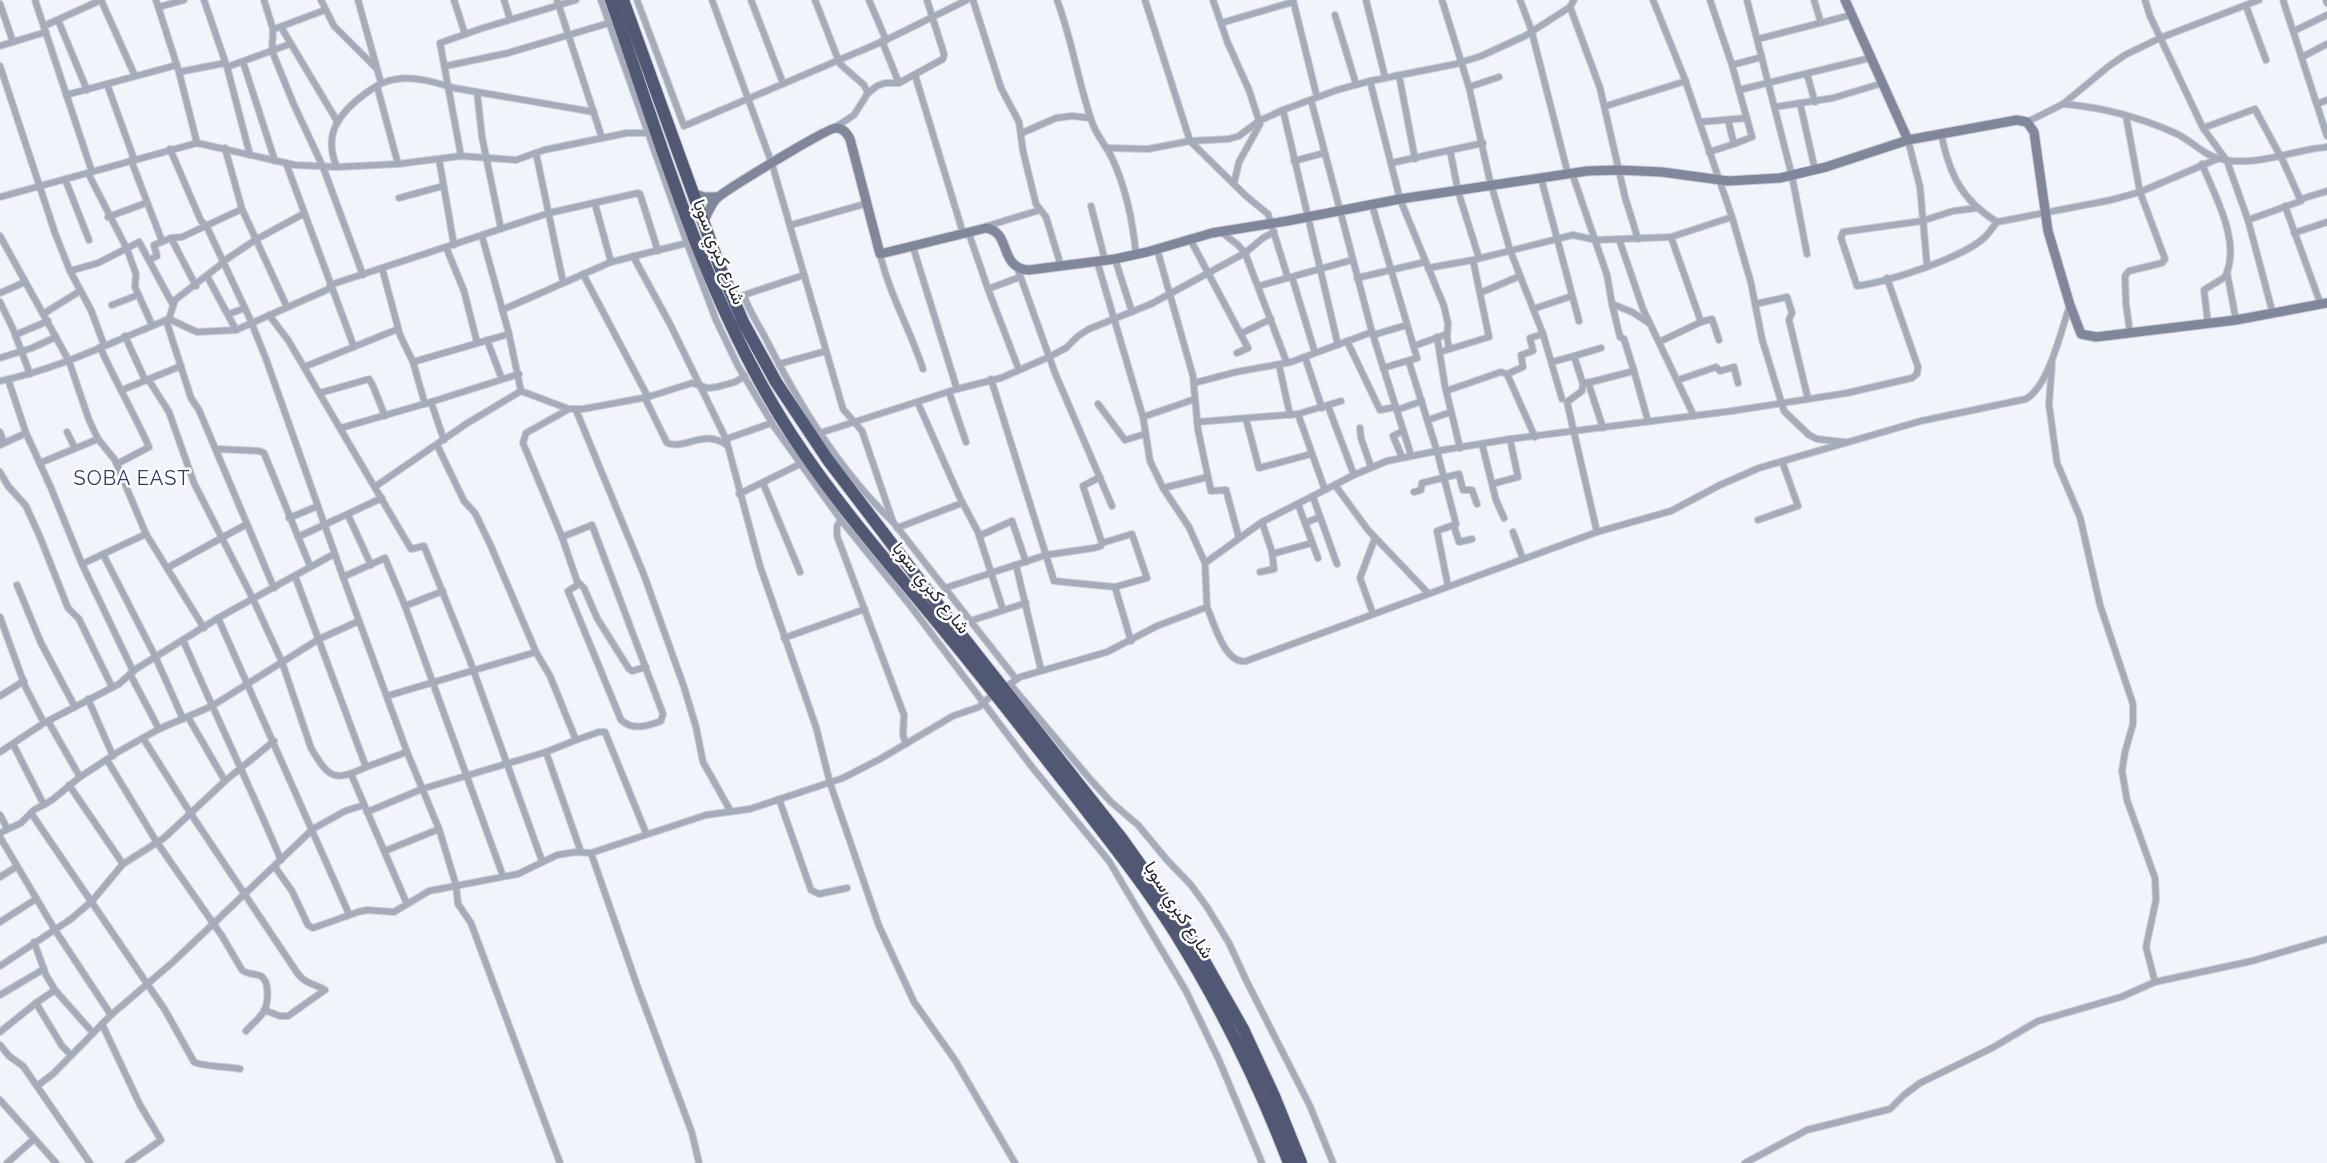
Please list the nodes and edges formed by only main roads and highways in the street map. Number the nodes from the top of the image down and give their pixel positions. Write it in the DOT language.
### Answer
graph roads {
  1 [pos="611,0"];
  2 [pos="623,0"];
  3 [pos="774,368"];
  4 [pos="759,379"];
  5 [pos="1002,689"];
  6 [pos="1289,1163"];
  7 [pos="1301,1163"];
  1 -- 4 [label="highway, شارع كبري سوبا"];
  2 -- 3 [label="highway, شارع كبري سوبا"];
  3 -- 4 [label="highway"];
  3 -- 5 [label="highway, شارع كبري سوبا"];
  4 -- 5 [label="highway, شارع كبري سوبا"];
  5 -- 6 [label="highway, شارع كبري سوبا"];
  5 -- 7 [label="highway, شارع كبري سوبا"];
}
